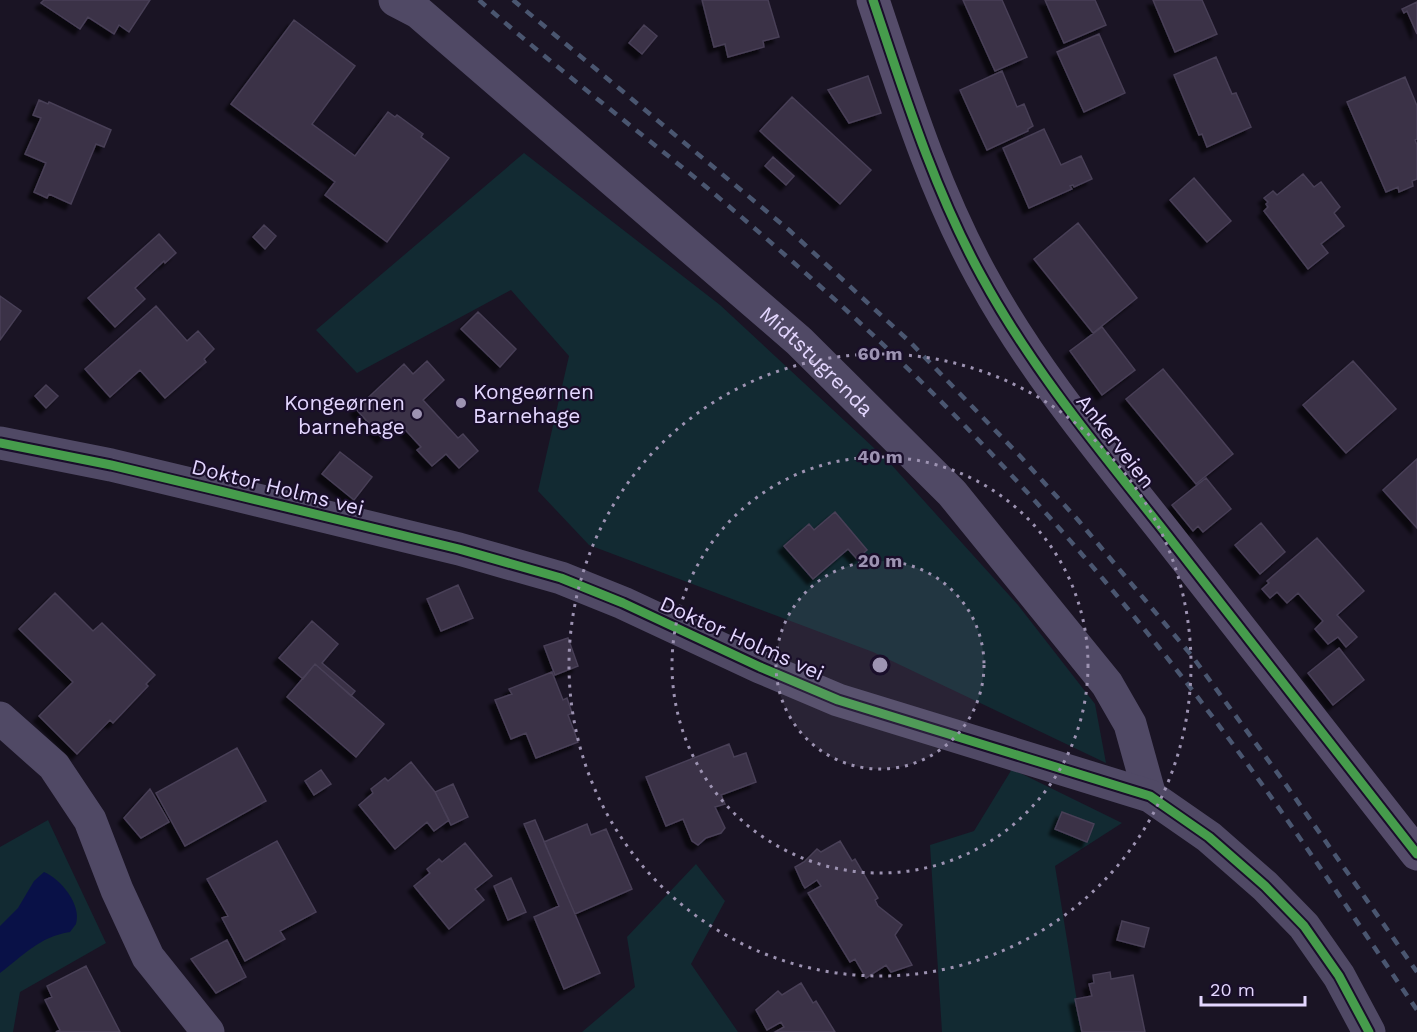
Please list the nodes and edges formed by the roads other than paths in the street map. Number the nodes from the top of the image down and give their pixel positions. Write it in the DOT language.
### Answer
graph roads {
  1 [pos="395,0"];
  2 [pos="873,0"];
  3 [pos="0,442"];
  4 [pos="0,718"];
  5 [pos="1150,796"];
  6 [pos="1417,854"];
  7 [pos="208,1032"];
  8 [pos="1369,1032"];
  1 -- 5 [label="street, Midtstugrenda"];
  2 -- 6 [label="main road, Ankerveien"];
  3 -- 5 [label="street, Doktor Holms vei"];
  4 -- 7 [label="street"];
  5 -- 8 [label="street, Doktor Holms vei"];
}
